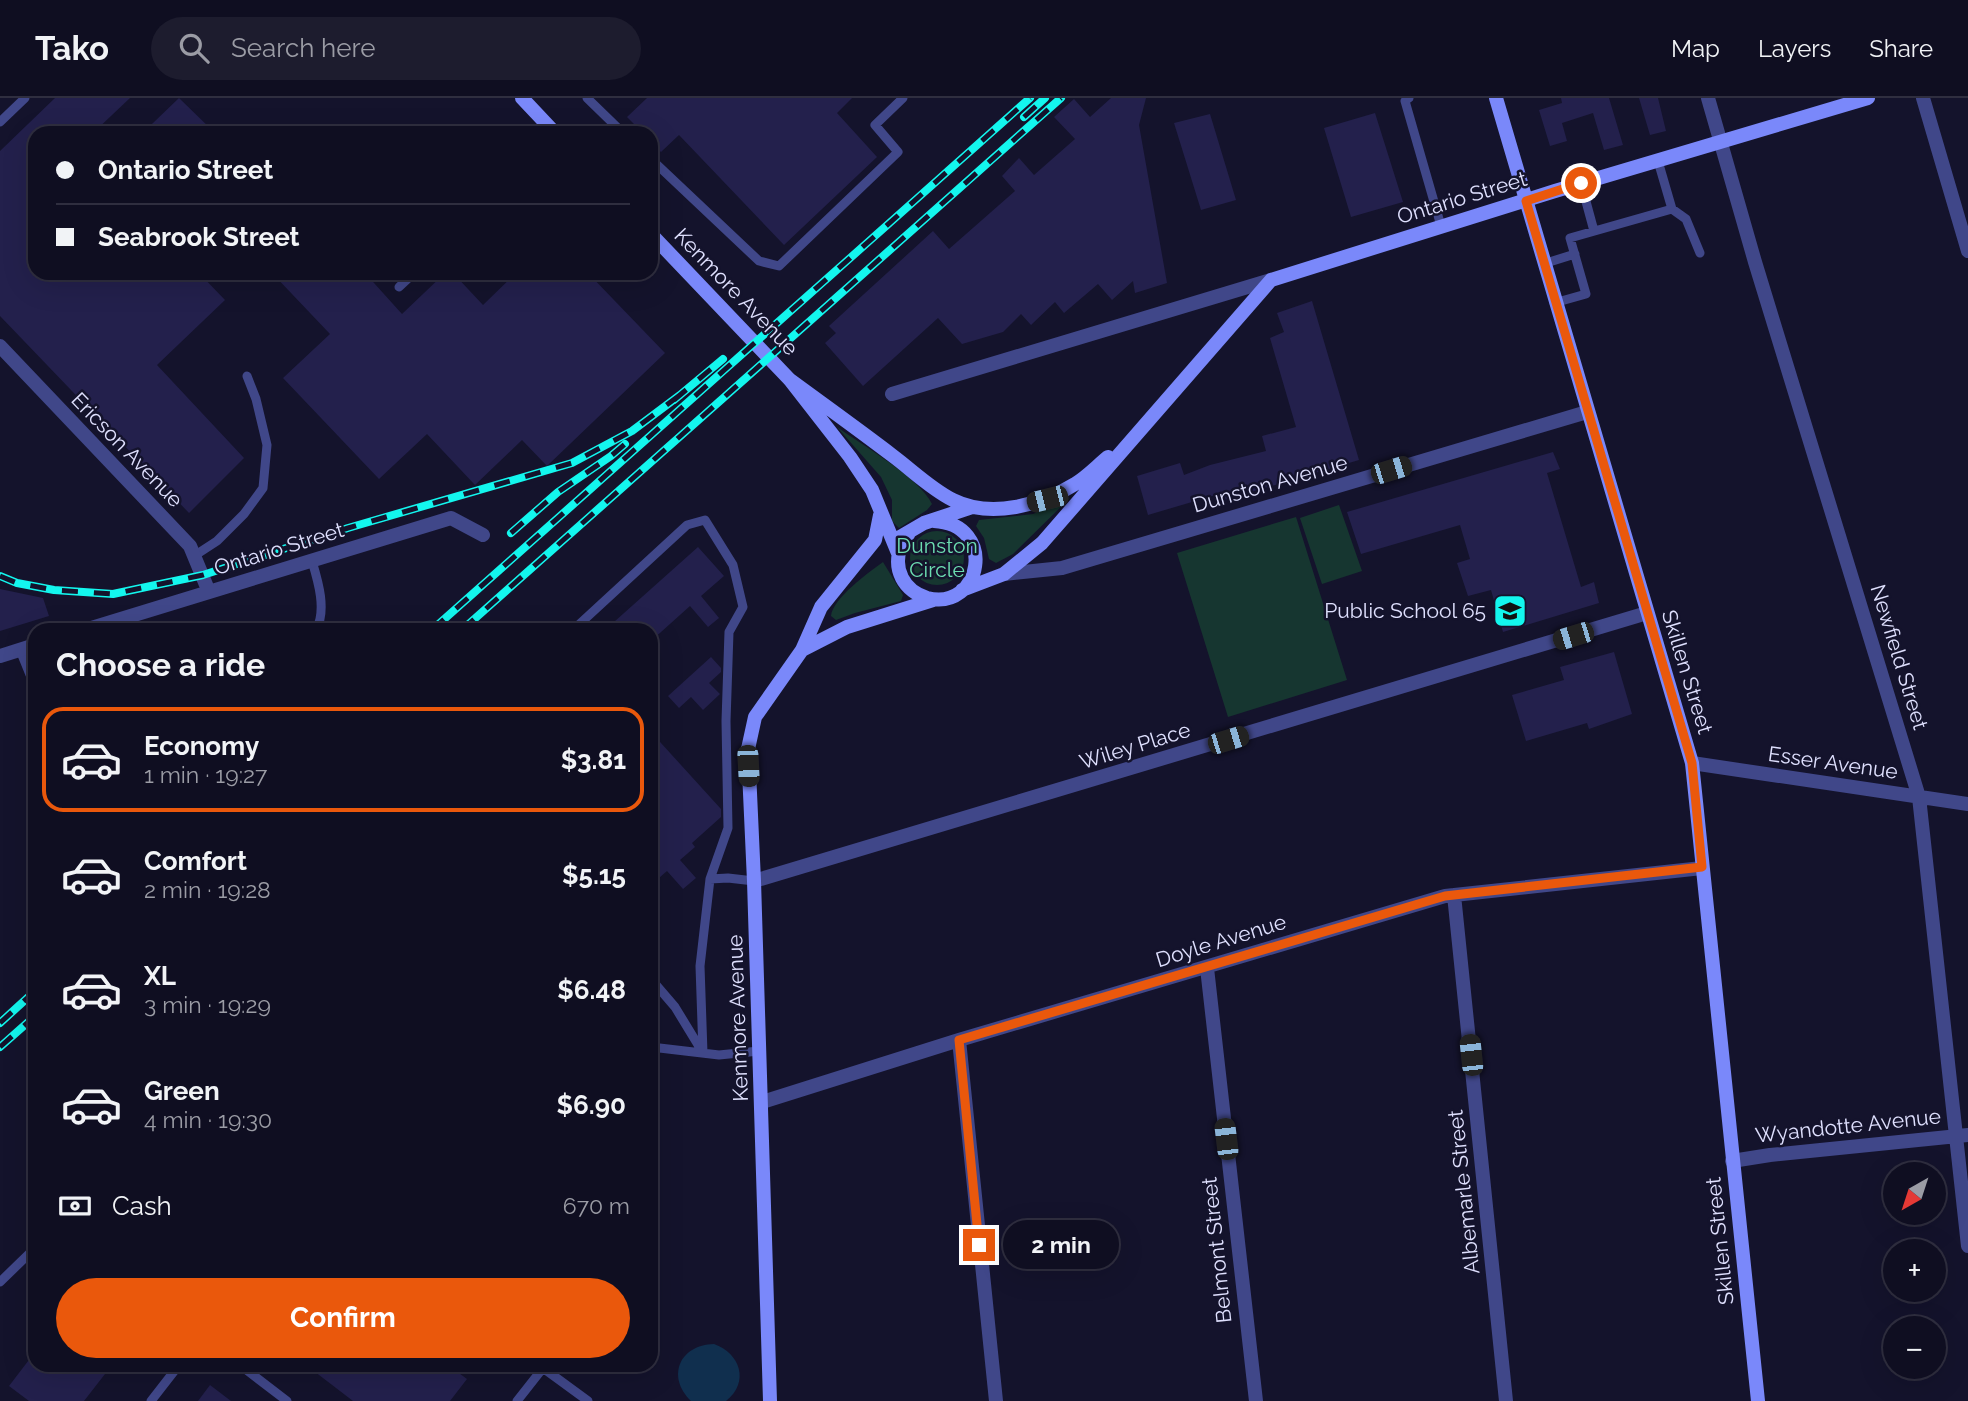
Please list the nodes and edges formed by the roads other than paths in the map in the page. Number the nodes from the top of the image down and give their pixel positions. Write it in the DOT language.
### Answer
graph roads {
  1 [pos="25,98"];
  2 [pos="522,98"];
  3 [pos="586,98"];
  4 [pos="903,98"];
  5 [pos="1409,98"];
  6 [pos="1496,98"];
  7 [pos="1708,98"];
  8 [pos="1867,98"];
  9 [pos="1923,98"];
  10 [pos="0,121"];
  11 [pos="548,126"];
  12 [pos="616,126"];
  13 [pos="1721,142"];
  14 [pos="1658,161"];
  15 [pos="658,166"];
  16 [pos="1581,183"];
  17 [pos="1526,201"];
  18 [pos="1672,209"];
  19 [pos="1441,226"];
  20 [pos="1594,231"];
  21 [pos="658,241"];
  22 [pos="1968,251"];
  23 [pos="1700,253"];
  24 [pos="1575,254"];
  25 [pos="1543,264"];
  26 [pos="406,280"];
  27 [pos="1271,280"];
  28 [pos="399,287"];
  29 [pos="1555,303"];
  30 [pos="0,346"];
  31 [pos="247,376"];
  32 [pos="790,380"];
  33 [pos="892,394"];
  34 [pos="1587,412"];
  35 [pos="1141,429"];
  36 [pos="935,490"];
  37 [pos="972,507"];
  38 [pos="880,515"];
  39 [pos="953,515"];
  40 [pos="934,521"];
  41 [pos="483,536"];
  42 [pos="969,537"];
  43 [pos="871,546"];
  44 [pos="895,547"];
  45 [pos="194,556"];
  46 [pos="312,561"];
  47 [pos="1003,574"];
  48 [pos="962,590"];
  49 [pos="209,592"];
  50 [pos="933,600"];
  51 [pos="1647,613"];
  52 [pos="108,623"];
  53 [pos="319,623"];
  54 [pos="581,623"];
  55 [pos="28,647"];
  56 [pos="20,650"];
  57 [pos="802,650"];
  58 [pos="0,656"];
  59 [pos="28,670"];
  60 [pos="1692,763"];
  61 [pos="1919,797"];
  62 [pos="1968,804"];
  63 [pos="1702,867"];
  64 [pos="710,879"];
  65 [pos="754,881"];
  66 [pos="1454,895"];
  67 [pos="1207,968"];
  68 [pos="658,987"];
  69 [pos="959,1040"];
  70 [pos="658,1048"];
  71 [pos="759,1051"];
  72 [pos="703,1053"];
  73 [pos="762,1102"];
  74 [pos="1961,1136"];
  75 [pos="1732,1160"];
  76 [pos="1968,1246"];
  77 [pos="28,1255"];
  78 [pos="0,1282"];
  79 [pos="174,1372"];
  80 [pos="249,1372"];
  81 [pos="540,1372"];
  82 [pos="548,1372"];
  83 [pos="152,1401"];
  84 [pos="287,1401"];
  85 [pos="517,1401"];
  86 [pos="588,1401"];
  87 [pos="770,1401"];
  88 [pos="996,1401"];
  89 [pos="1256,1401"];
  90 [pos="1506,1401"];
  91 [pos="1758,1401"];
  1 -- 10 [label="lane"];
  2 -- 11 [label="street"];
  3 -- 12 [label="lane"];
  4 -- 15 [label="lane"];
  5 -- 19 [label="lane"];
  6 -- 17 [label="street, Skillen Street"];
  7 -- 13 [label="street, Newfield Street"];
  8 -- 13 [label="street, Ontario Street"];
  9 -- 22 [label="street"];
  13 -- 14 [label="street, Ontario Street"];
  13 -- 61 [label="street, Newfield Street"];
  14 -- 16 [label="street, Ontario Street"];
  14 -- 18 [label="lane"];
  16 -- 17 [label="street, Ontario Street"];
  16 -- 20 [label="lane"];
  17 -- 19 [label="street, Ontario Street"];
  17 -- 25 [label="street, Skillen Street"];
  18 -- 20 [label="lane"];
  18 -- 23 [label="lane"];
  19 -- 27 [label="street, Ontario Street"];
  20 -- 24 [label="lane"];
  21 -- 32 [label="street, Kenmore Avenue"];
  24 -- 25 [label="lane"];
  24 -- 29 [label="lane"];
  25 -- 29 [label="street, Skillen Street"];
  26 -- 28 [label="lane"];
  27 -- 33 [label="street, Ontario Street"];
  27 -- 35 [label="street"];
  29 -- 34 [label="street, Skillen Street"];
  30 -- 45 [label="street, Ericson Avenue"];
  31 -- 45 [label="lane"];
  32 -- 36 [label="street, Kenmore Avenue"];
  32 -- 38 [label="street, Kenmore Avenue"];
  34 -- 47 [label="street, Dunston Avenue"];
  34 -- 51 [label="street, Skillen Street"];
  35 -- 37 [label="street"];
  35 -- 47 [label="street"];
  36 -- 37 [label="street"];
  36 -- 39 [label="street"];
  37 -- 39 [label="street"];
  38 -- 43 [label="street, Kenmore Avenue"];
  38 -- 44 [label="street"];
  39 -- 40 [label="street"];
  39 -- 42 [label="street"];
  40 -- 42 [label="street"];
  40 -- 44 [label="street"];
  41 -- 46 [label="street, Ontario Street"];
  42 -- 48 [label="street"];
  43 -- 44 [label="street"];
  43 -- 57 [label="street, Kenmore Avenue"];
  44 -- 50 [label="street"];
  45 -- 49 [label="street, Ericson Avenue"];
  46 -- 49 [label="street, Ontario Street"];
  46 -- 53 [label="lane"];
  47 -- 48 [label="street"];
  48 -- 50 [label="street"];
  49 -- 52 [label="street, Ontario Street"];
  50 -- 57 [label="street, Kenmore Avenue"];
  51 -- 60 [label="street, Skillen Street"];
  51 -- 65 [label="street, Wiley Place"];
  54 -- 64 [label="lane"];
  55 -- 56 [label="street"];
  56 -- 58 [label="street"];
  56 -- 59 [label="lane"];
  57 -- 65 [label="street, Kenmore Avenue"];
  60 -- 61 [label="street, Esser Avenue"];
  60 -- 63 [label="street, Skillen Street"];
  61 -- 62 [label="street, Esser Avenue"];
  61 -- 74 [label="street, Newfield Street"];
  63 -- 66 [label="street, Doyle Avenue"];
  63 -- 75 [label="street, Skillen Street"];
  64 -- 65 [label="lane"];
  64 -- 72 [label="lane"];
  65 -- 71 [label="street, Kenmore Avenue"];
  66 -- 67 [label="street, Doyle Avenue"];
  66 -- 90 [label="street, Albemarle Street"];
  67 -- 69 [label="street, Doyle Avenue"];
  67 -- 89 [label="street, Belmont Street"];
  68 -- 72 [label="lane"];
  69 -- 73 [label="street, Doyle Avenue"];
  69 -- 88 [label="street"];
  70 -- 72 [label="lane"];
  71 -- 72 [label="lane"];
  71 -- 73 [label="street, Kenmore Avenue"];
  73 -- 87 [label="street, Kenmore Avenue"];
  74 -- 75 [label="street, Wyandotte Avenue"];
  74 -- 76 [label="street, Newfield Street"];
  75 -- 91 [label="street, Skillen Street"];
  77 -- 78 [label="lane"];
  79 -- 83 [label="lane"];
  80 -- 84 [label="lane"];
  81 -- 85 [label="lane"];
  82 -- 86 [label="lane"];
}
